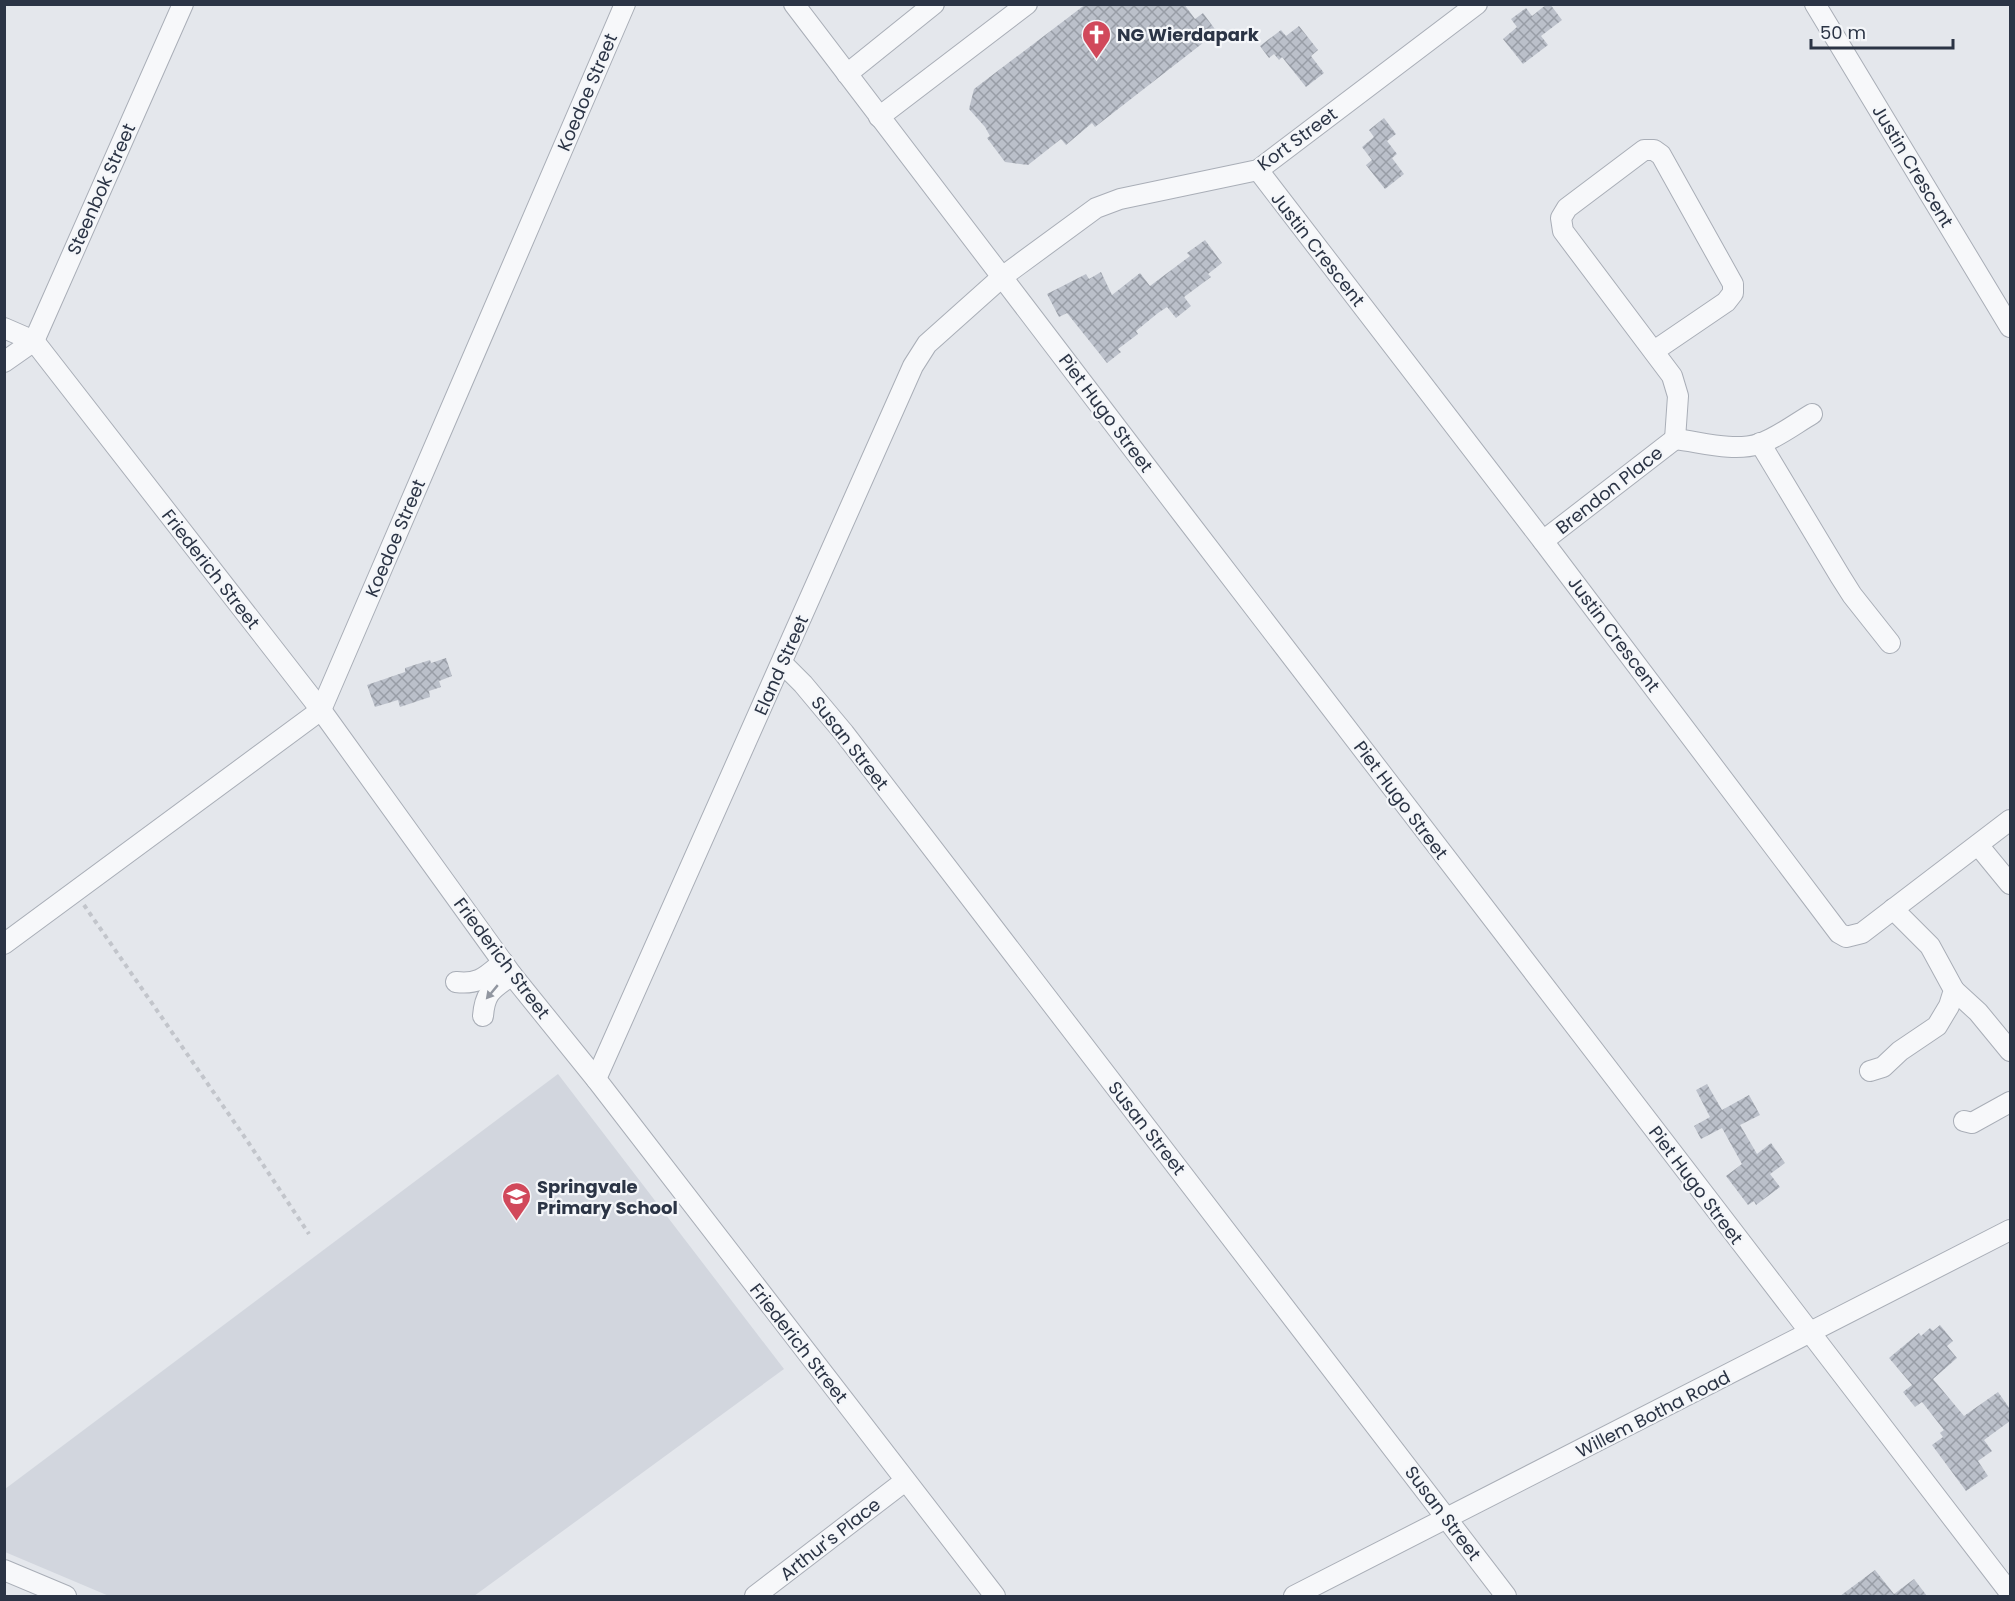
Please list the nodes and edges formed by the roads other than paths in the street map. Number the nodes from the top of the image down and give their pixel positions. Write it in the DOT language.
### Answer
graph roads {
  1 [pos="183,4"];
  2 [pos="625,4"];
  3 [pos="794,4"];
  4 [pos="934,4"];
  5 [pos="1027,4"];
  6 [pos="1477,4"];
  7 [pos="1815,4"];
  8 [pos="847,74"];
  9 [pos="879,117"];
  10 [pos="1258,170"];
  11 [pos="1002,277"];
  12 [pos="2010,327"];
  13 [pos="4,328"];
  14 [pos="34,341"];
  15 [pos="1654,351"];
  16 [pos="4,362"];
  17 [pos="1812,414"];
  18 [pos="1675,439"];
  19 [pos="1760,443"];
  20 [pos="1544,541"];
  21 [pos="1890,643"];
  22 [pos="782,663"];
  23 [pos="321,710"];
  24 [pos="2010,820"];
  25 [pos="1978,845"];
  26 [pos="2010,884"];
  27 [pos="1893,909"];
  28 [pos="4,944"];
  29 [pos="508,968"];
  30 [pos="456,982"];
  31 [pos="1954,990"];
  32 [pos="483,1016"];
  33 [pos="2010,1051"];
  34 [pos="1870,1071"];
  35 [pos="596,1079"];
  36 [pos="2010,1102"];
  37 [pos="1964,1121"];
  38 [pos="2010,1230"];
  39 [pos="1809,1333"];
  40 [pos="905,1481"];
  41 [pos="1448,1519"];
  42 [pos="4,1570"];
  43 [pos="2010,1593"];
  44 [pos="66,1596"];
  45 [pos="755,1596"];
  46 [pos="995,1596"];
  47 [pos="1294,1596"];
  48 [pos="1506,1596"];
  1 -- 14 [label="street, Steenbok Street"];
  2 -- 23 [label="street, Koedoe Street"];
  3 -- 8 [label="street, Piet Hugo Street"];
  4 -- 8 [label="street"];
  5 -- 9 [label="street"];
  6 -- 10 [label="street, Kort Street"];
  7 -- 12 [label="street, Justin Crescent"];
  8 -- 9 [label="street, Piet Hugo Street"];
  9 -- 11 [label="street, Piet Hugo Street"];
  10 -- 11 [label="street, Kort Street"];
  10 -- 20 [label="street, Justin Crescent"];
  11 -- 22 [label="street, Eland Street"];
  11 -- 39 [label="street, Piet Hugo Street"];
  13 -- 14 [label="street, Friederich Street"];
  14 -- 16 [label="street"];
  14 -- 23 [label="street, Friederich Street"];
  15 -- 15 [label="street"];
  15 -- 18 [label="street"];
  17 -- 19 [label="street"];
  18 -- 19 [label="street"];
  18 -- 20 [label="street, Brendon Place"];
  19 -- 21 [label="street"];
  20 -- 27 [label="street, Justin Crescent"];
  22 -- 35 [label="street, Eland Street"];
  22 -- 41 [label="street, Susan Street"];
  23 -- 28 [label="street"];
  23 -- 29 [label="street, Friederich Street"];
  24 -- 25 [label="street, Justin Crescent"];
  25 -- 26 [label="street"];
  25 -- 27 [label="street, Justin Crescent"];
  27 -- 31 [label="street"];
  29 -- 30 [label="street"];
  29 -- 32 [label="street, one-way"];
  29 -- 35 [label="street, Friederich Street"];
  31 -- 33 [label="street"];
  31 -- 34 [label="street"];
  35 -- 40 [label="street, Friederich Street"];
  36 -- 37 [label="street"];
  38 -- 39 [label="street, Willem Botha Road"];
  39 -- 41 [label="street, Willem Botha Road"];
  39 -- 43 [label="street, Piet Hugo Street"];
  40 -- 45 [label="street, Arthur's Place"];
  40 -- 46 [label="street, Friederich Street"];
  41 -- 47 [label="street, Willem Botha Road"];
  41 -- 48 [label="street, Susan Street"];
  42 -- 44 [label="street"];
}
